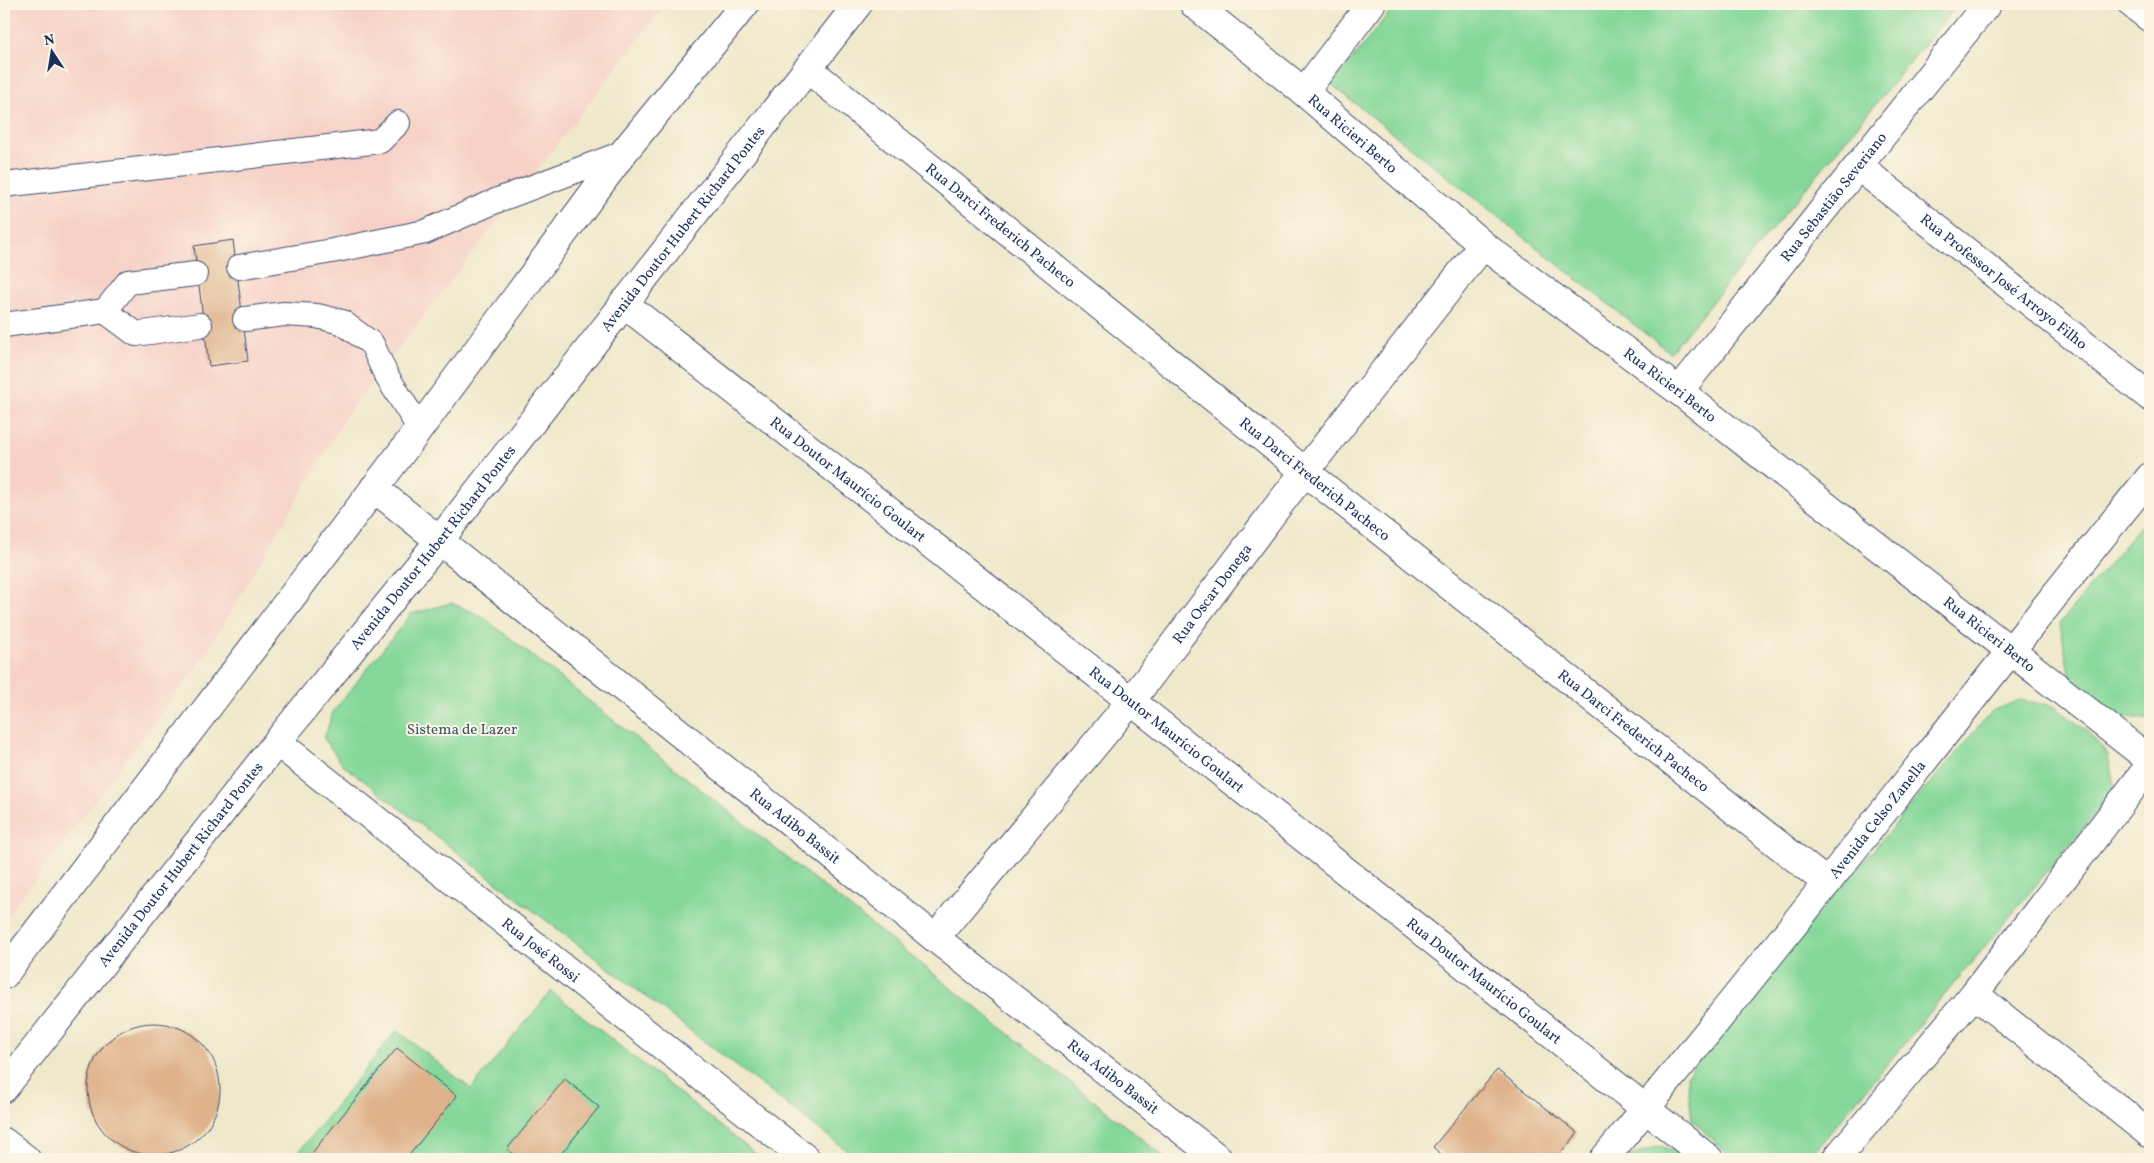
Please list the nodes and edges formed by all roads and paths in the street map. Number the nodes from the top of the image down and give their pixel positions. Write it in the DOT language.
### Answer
graph roads {
  1 [pos="746,4"];
  2 [pos="858,4"];
  3 [pos="1194,4"];
  4 [pos="1371,4"];
  5 [pos="1987,4"];
  6 [pos="2132,4"];
  7 [pos="2150,18"];
  8 [pos="808,69"];
  9 [pos="1304,92"];
  10 [pos="398,123"];
  11 [pos="623,152"];
  12 [pos="1858,166"];
  13 [pos="4,185"];
  14 [pos="1483,245"];
  15 [pos="239,267"];
  16 [pos="195,274"];
  17 [pos="622,303"];
  18 [pos="105,311"];
  19 [pos="245,319"];
  20 [pos="4,325"];
  21 [pos="200,325"];
  22 [pos="1678,391"];
  23 [pos="2150,397"];
  24 [pos="420,429"];
  25 [pos="1304,471"];
  26 [pos="2150,478"];
  27 [pos="374,488"];
  28 [pos="439,541"];
  29 [pos="2010,648"];
  30 [pos="1131,701"];
  31 [pos="277,742"];
  32 [pos="2150,760"];
  33 [pos="2150,765"];
  34 [pos="1827,883"];
  35 [pos="935,938"];
  36 [pos="4,975"];
  37 [pos="1974,994"];
  38 [pos="4,1088"];
  39 [pos="1646,1109"];
  40 [pos="2150,1134"];
  41 [pos="4,1142"];
  42 [pos="26,1159"];
  43 [pos="806,1159"];
  44 [pos="1219,1159"];
  45 [pos="1604,1159"];
  46 [pos="1710,1159"];
  47 [pos="1836,1159"];
  1 -- 11 [label="street"];
  2 -- 8 [label="street, Avenida Doutor Hubert Richard Pontes"];
  3 -- 9 [label="street, Rua Ricieri Berto"];
  4 -- 9 [label="street"];
  5 -- 12 [label="street, Rua Sebastião Severiano"];
  6 -- 7 [label="street"];
  8 -- 17 [label="street, Avenida Doutor Hubert Richard Pontes"];
  8 -- 25 [label="street, Rua Darci Frederich Pacheco"];
  9 -- 14 [label="street, Rua Ricieri Berto"];
  10 -- 13 [label="lane"];
  11 -- 15 [label="lane"];
  11 -- 24 [label="street"];
  12 -- 22 [label="street, Rua Sebastião Severiano"];
  12 -- 23 [label="street, Rua Professor José Arroyo Filho"];
  14 -- 22 [label="street, Rua Ricieri Berto"];
  14 -- 25 [label="street, Rua Oscar Donega"];
  16 -- 18 [label="lane"];
  17 -- 28 [label="street, Avenida Doutor Hubert Richard Pontes"];
  17 -- 30 [label="street, Rua Doutor Maurício Goulart"];
  18 -- 20 [label="lane"];
  18 -- 21 [label="lane"];
  19 -- 24 [label="lane"];
  22 -- 29 [label="street, Rua Ricieri Berto"];
  24 -- 27 [label="street"];
  25 -- 30 [label="street, Rua Oscar Donega"];
  25 -- 34 [label="street, Rua Darci Frederich Pacheco"];
  26 -- 29 [label="street, Avenida Celso Zanella"];
  27 -- 28 [label="street, Rua Adibo Bassit"];
  27 -- 36 [label="street"];
  28 -- 31 [label="street, Avenida Doutor Hubert Richard Pontes"];
  28 -- 35 [label="street, Rua Adibo Bassit"];
  29 -- 32 [label="street, Rua Ricieri Berto"];
  29 -- 34 [label="street, Avenida Celso Zanella"];
  30 -- 35 [label="street, Rua Oscar Donega"];
  30 -- 39 [label="street, Rua Doutor Maurício Goulart"];
  31 -- 38 [label="street, Avenida Doutor Hubert Richard Pontes"];
  31 -- 43 [label="street, Rua José Rossi"];
  33 -- 37 [label="street"];
  34 -- 39 [label="street, Avenida Celso Zanella"];
  35 -- 44 [label="street, Rua Adibo Bassit"];
  37 -- 40 [label="street"];
  37 -- 47 [label="street"];
  39 -- 45 [label="street, Avenida Celso Zanella"];
  39 -- 46 [label="street, Rua Doutor Maurício Goulart"];
  41 -- 42 [label="street"];
}
